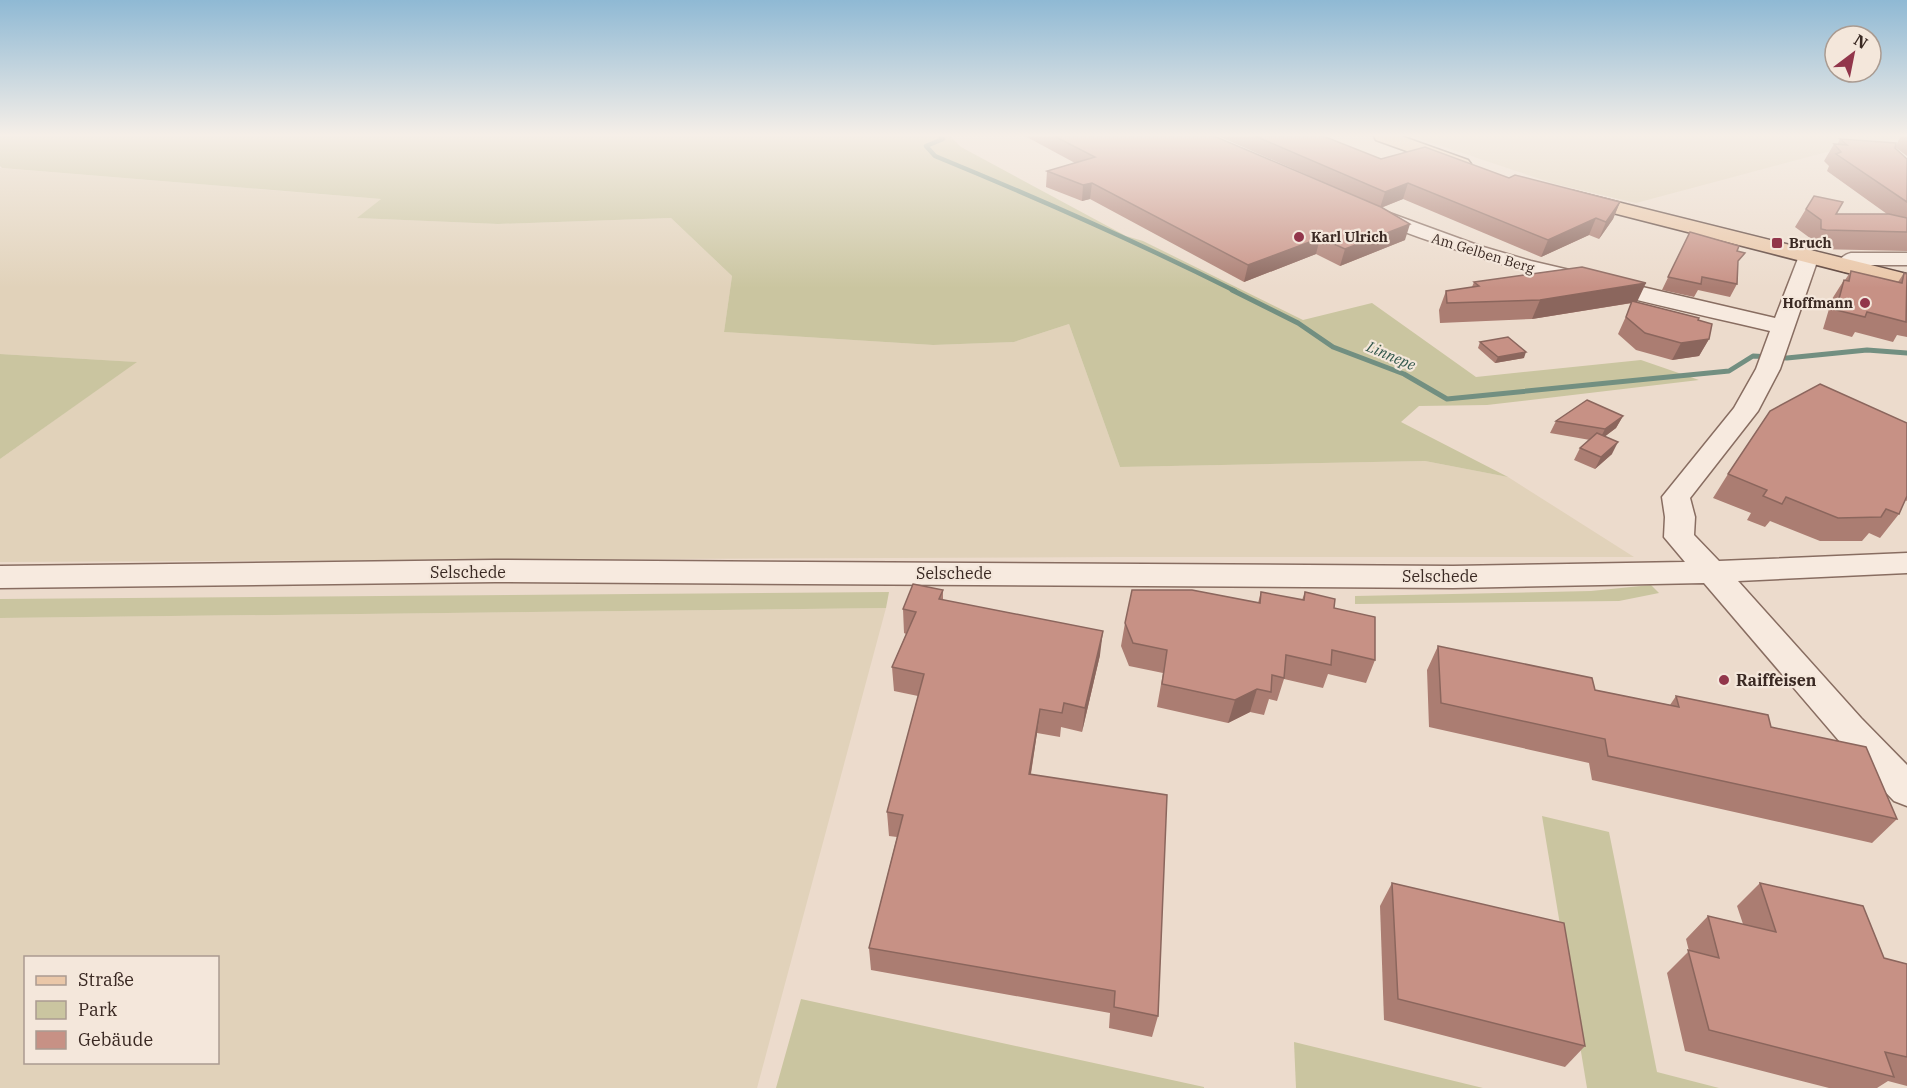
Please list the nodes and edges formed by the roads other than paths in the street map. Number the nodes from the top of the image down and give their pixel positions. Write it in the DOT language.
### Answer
graph roads {
  1 [pos="1551,191"];
  2 [pos="1358,206"];
  3 [pos="1809,256"];
  4 [pos="1907,259"];
  5 [pos="1846,266"];
  6 [pos="1907,281"];
  7 [pos="1775,348"];
  8 [pos="1907,563"];
  9 [pos="1712,572"];
  10 [pos="0,577"];
  11 [pos="1907,790"];
  1 -- 3 [label="main road"];
  2 -- 7 [label="street, Am Gelben Berg"];
  3 -- 5 [label="main road"];
  3 -- 7 [label="street"];
  4 -- 5 [label="street"];
  5 -- 6 [label="main road"];
  7 -- 9 [label="street"];
  8 -- 9 [label="street, Selschede"];
  9 -- 10 [label="street, Selschede"];
  9 -- 11 [label="street"];
}
